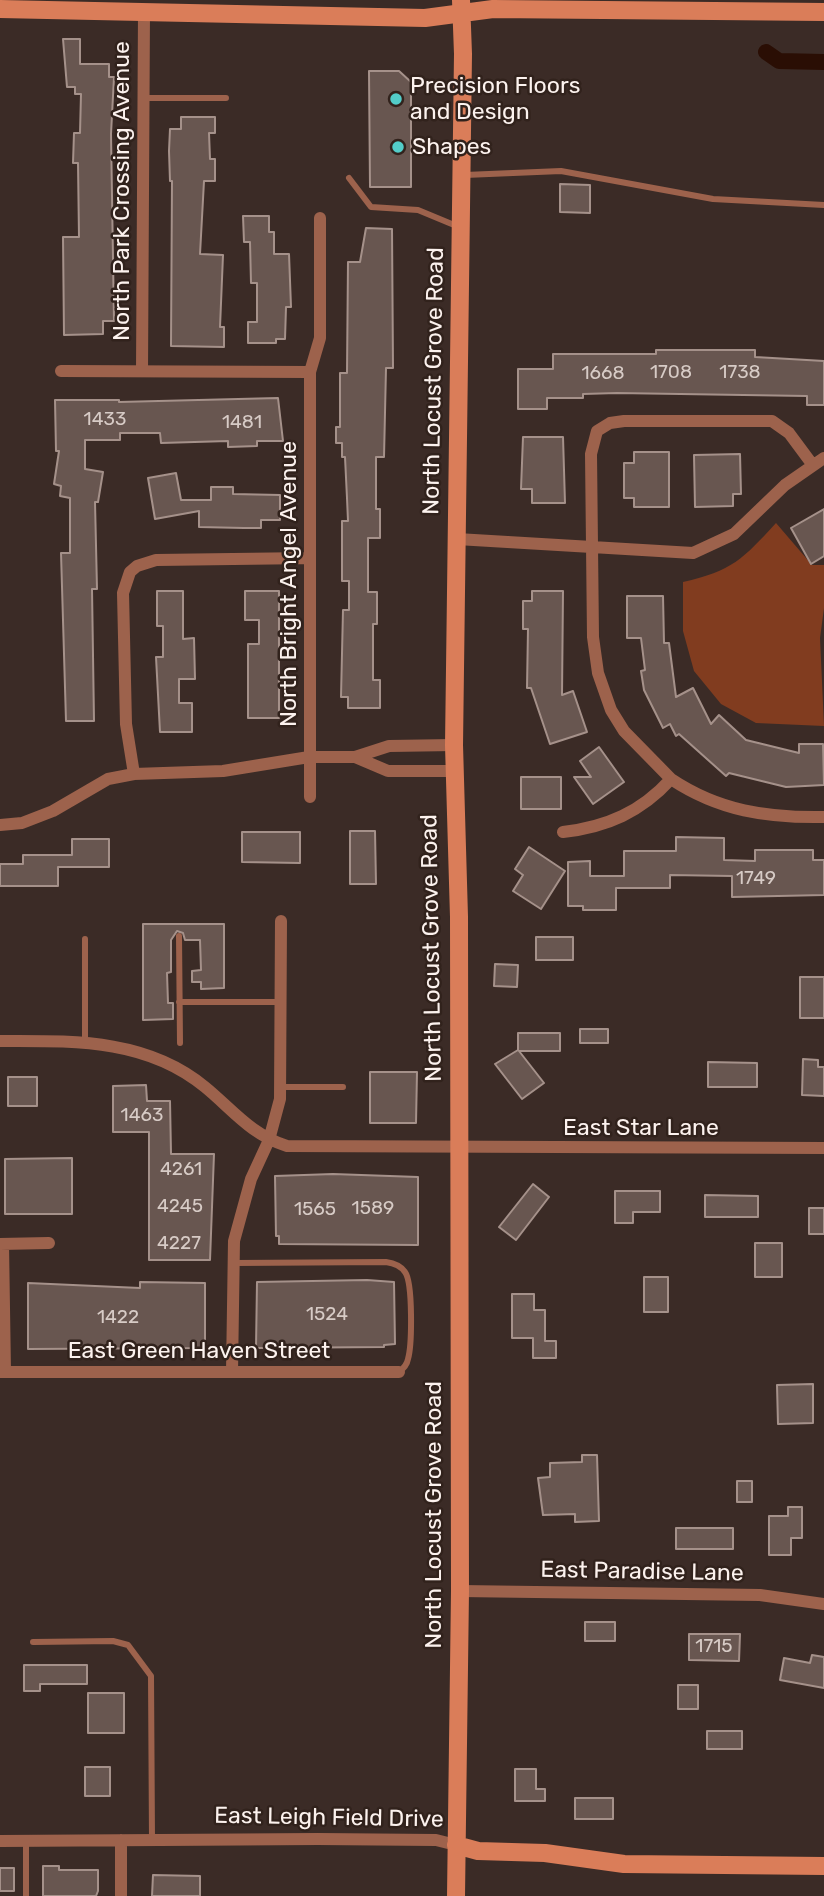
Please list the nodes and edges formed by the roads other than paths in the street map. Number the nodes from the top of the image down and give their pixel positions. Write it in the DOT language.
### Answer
graph roads {
  1 [pos="803,6"];
  2 [pos="461,7"];
  3 [pos="0,9"];
  4 [pos="144,12"];
  5 [pos="824,12"];
  6 [pos="226,98"];
  7 [pos="144,99"];
  8 [pos="462,175"];
  9 [pos="349,178"];
  10 [pos="824,205"];
  11 [pos="320,218"];
  12 [pos="461,228"];
  13 [pos="61,371"];
  14 [pos="142,371"];
  15 [pos="310,372"];
  16 [pos="818,461"];
  17 [pos="457,539"];
  18 [pos="593,548"];
  19 [pos="310,558"];
  20 [pos="453,745"];
  21 [pos="309,757"];
  22 [pos="355,757"];
  23 [pos="454,771"];
  24 [pos="134,774"];
  25 [pos="671,779"];
  26 [pos="310,797"];
  27 [pos="824,817"];
  28 [pos="0,825"];
  29 [pos="564,832"];
  30 [pos="281,921"];
  31 [pos="179,936"];
  32 [pos="85,939"];
  33 [pos="179,1002"];
  34 [pos="281,1002"];
  35 [pos="0,1041"];
  36 [pos="85,1041"];
  37 [pos="180,1043"];
  38 [pos="280,1087"];
  39 [pos="343,1087"];
  40 [pos="269,1140"];
  41 [pos="458,1149"];
  42 [pos="824,1149"];
  43 [pos="49,1243"];
  44 [pos="2,1244"];
  45 [pos="232,1263"];
  46 [pos="399,1371"];
  47 [pos="2,1372"];
  48 [pos="232,1372"];
  49 [pos="460,1591"];
  50 [pos="824,1604"];
  51 [pos="33,1642"];
  52 [pos="121,1840"];
  53 [pos="152,1840"];
  54 [pos="0,1841"];
  55 [pos="26,1841"];
  56 [pos="456,1845"];
  57 [pos="824,1866"];
  58 [pos="26,1896"];
  59 [pos="121,1896"];
  60 [pos="456,1896"];
  1 -- 2 [label="main road"];
  1 -- 5 [label="main road"];
  2 -- 4 [label="main road"];
  2 -- 8 [label="main road, North Locust Grove Road"];
  3 -- 4 [label="main road"];
  4 -- 7 [label="street, North Park Crossing Avenue"];
  6 -- 7 [label="lane"];
  7 -- 14 [label="street, North Park Crossing Avenue"];
  8 -- 10 [label="lane"];
  8 -- 12 [label="main road, North Locust Grove Road"];
  9 -- 12 [label="lane"];
  11 -- 15 [label="street, North Bright Angel Avenue"];
  12 -- 17 [label="main road, North Locust Grove Road"];
  13 -- 14 [label="street"];
  14 -- 15 [label="street"];
  15 -- 19 [label="street, North Bright Angel Avenue"];
  16 -- 18 [label="street"];
  16 -- 18 [label="street"];
  17 -- 18 [label="street"];
  17 -- 20 [label="main road, North Locust Grove Road"];
  18 -- 25 [label="street"];
  19 -- 21 [label="street, North Bright Angel Avenue"];
  19 -- 24 [label="street"];
  20 -- 22 [label="street"];
  20 -- 23 [label="main road, North Locust Grove Road"];
  21 -- 22 [label="street"];
  21 -- 24 [label="street"];
  21 -- 26 [label="street, North Bright Angel Avenue"];
  22 -- 23 [label="street"];
  23 -- 41 [label="main road, North Locust Grove Road"];
  24 -- 28 [label="street"];
  25 -- 27 [label="street"];
  25 -- 29 [label="street"];
  30 -- 34 [label="street"];
  31 -- 33 [label="lane"];
  32 -- 36 [label="lane"];
  33 -- 34 [label="lane"];
  33 -- 37 [label="lane"];
  34 -- 38 [label="street"];
  35 -- 36 [label="street"];
  36 -- 40 [label="street"];
  38 -- 39 [label="lane"];
  38 -- 40 [label="street"];
  40 -- 41 [label="street, East Star Lane"];
  40 -- 45 [label="street"];
  41 -- 42 [label="street, East Star Lane"];
  41 -- 49 [label="main road, North Locust Grove Road"];
  43 -- 44 [label="street"];
  44 -- 47 [label="street"];
  45 -- 46 [label="lane"];
  45 -- 48 [label="street"];
  46 -- 48 [label="street, East Green Haven Street"];
  47 -- 48 [label="street, East Green Haven Street"];
  49 -- 50 [label="street, East Paradise Lane"];
  49 -- 56 [label="main road, North Locust Grove Road"];
  51 -- 53 [label="lane"];
  52 -- 53 [label="street, East Leigh Field Drive"];
  52 -- 55 [label="street, East Leigh Field Drive"];
  52 -- 59 [label="street"];
  53 -- 56 [label="street, East Leigh Field Drive"];
  54 -- 55 [label="street, East Leigh Field Drive"];
  55 -- 58 [label="lane"];
  56 -- 57 [label="main road, East Leigh Field Drive"];
  56 -- 60 [label="main road, North Locust Grove Road"];
}
